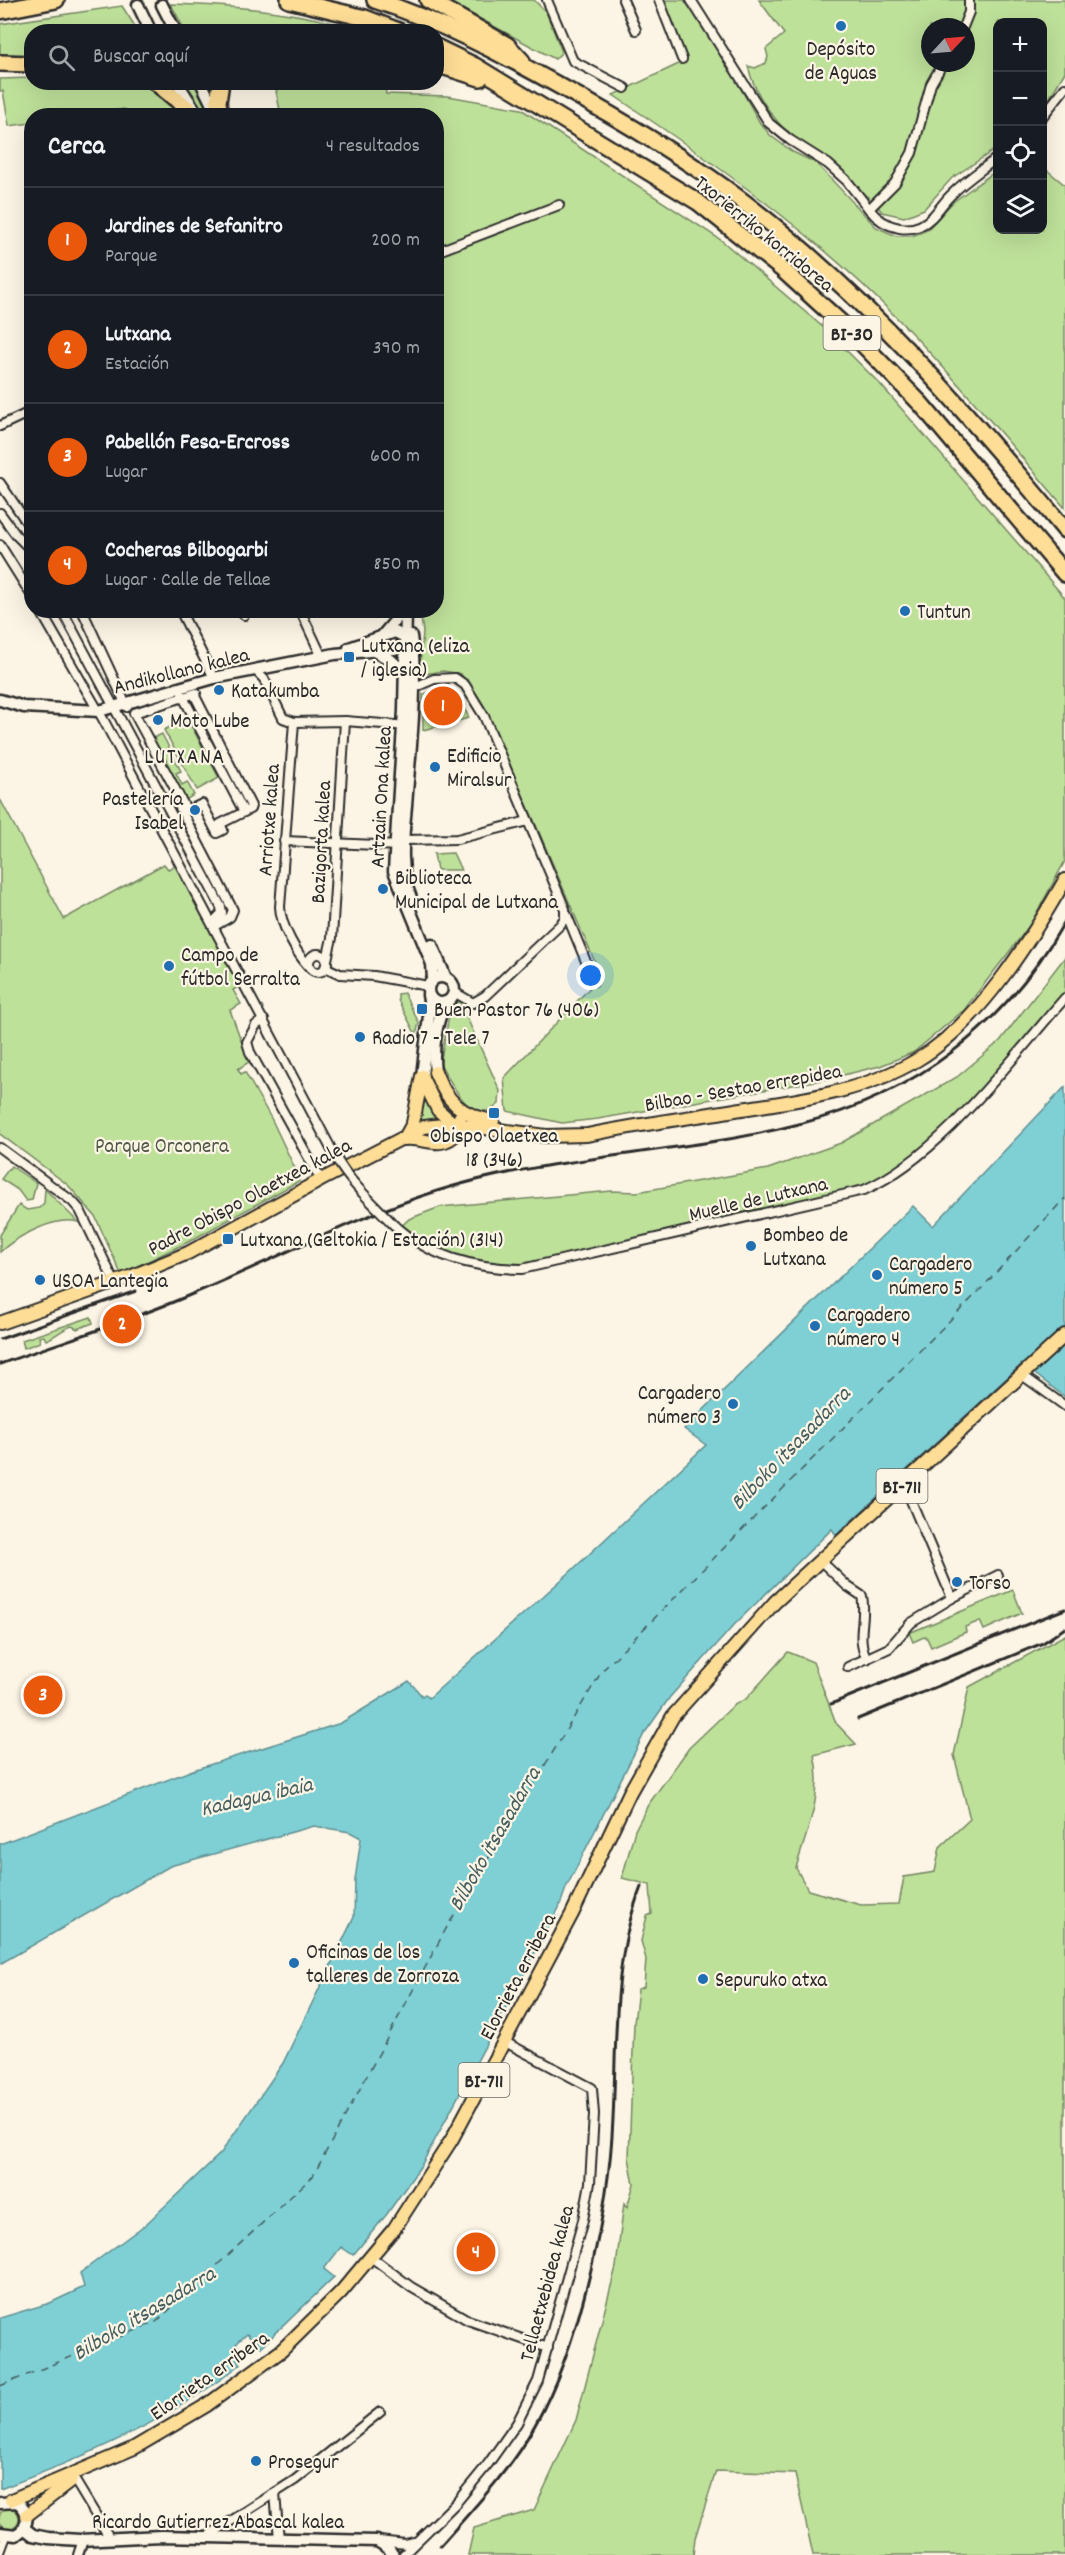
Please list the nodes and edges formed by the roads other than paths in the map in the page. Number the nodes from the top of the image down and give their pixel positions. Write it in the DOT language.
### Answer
graph roads {
  1 [pos="56,0"];
  2 [pos="289,0"];
  3 [pos="375,0"];
  4 [pos="428,0"];
  5 [pos="547,0"];
  6 [pos="623,0"];
  7 [pos="659,0"];
  8 [pos="691,0"];
  9 [pos="969,0"];
  10 [pos="138,5"];
  11 [pos="162,5"];
  12 [pos="0,11"];
  13 [pos="967,18"];
  14 [pos="147,24"];
  15 [pos="172,24"];
  16 [pos="380,24"];
  17 [pos="441,24"];
  18 [pos="444,26"];
  19 [pos="636,30"];
  20 [pos="444,51"];
  21 [pos="682,59"];
  22 [pos="0,63"];
  23 [pos="24,64"];
  24 [pos="444,67"];
  25 [pos="530,70"];
  26 [pos="938,72"];
  27 [pos="624,88"];
  28 [pos="1065,88"];
  29 [pos="165,90"];
  30 [pos="182,90"];
  31 [pos="205,90"];
  32 [pos="220,90"];
  33 [pos="525,96"];
  34 [pos="188,108"];
  35 [pos="193,108"];
  36 [pos="215,108"];
  37 [pos="218,108"];
  38 [pos="1047,111"];
  39 [pos="993,161"];
  40 [pos="559,205"];
  41 [pos="869,209"];
  42 [pos="444,249"];
  43 [pos="24,415"];
  44 [pos="0,426"];
  45 [pos="0,483"];
  46 [pos="0,513"];
  47 [pos="24,518"];
  48 [pos="1065,530"];
  49 [pos="24,544"];
  50 [pos="0,545"];
  51 [pos="1065,574"];
  52 [pos="24,583"];
  53 [pos="45,618"];
  54 [pos="66,618"];
  55 [pos="86,618"];
  56 [pos="184,618"];
  57 [pos="304,618"];
  58 [pos="398,618"];
  59 [pos="406,618"];
  60 [pos="382,635"];
  61 [pos="407,642"];
  62 [pos="372,650"];
  63 [pos="335,654"];
  64 [pos="322,657"];
  65 [pos="270,668"];
  66 [pos="256,671"];
  67 [pos="404,672"];
  68 [pos="214,678"];
  69 [pos="264,679"];
  70 [pos="413,688"];
  71 [pos="181,693"];
  72 [pos="0,700"];
  73 [pos="126,704"];
  74 [pos="114,708"];
  75 [pos="99,711"];
  76 [pos="345,721"];
  77 [pos="294,722"];
  78 [pos="122,723"];
  79 [pos="107,726"];
  80 [pos="407,726"];
  81 [pos="244,812"];
  82 [pos="528,821"];
  83 [pos="284,841"];
  84 [pos="401,844"];
  85 [pos="337,845"];
  86 [pos="1065,880"];
  87 [pos="565,909"];
  88 [pos="215,923"];
  89 [pos="326,966"];
  90 [pos="310,968"];
  91 [pos="446,978"];
  92 [pos="594,981"];
  93 [pos="430,986"];
  94 [pos="459,995"];
  95 [pos="1065,998"];
  96 [pos="446,1002"];
  97 [pos="264,1020"];
  98 [pos="435,1072"];
  99 [pos="422,1076"];
  100 [pos="459,1120"];
  101 [pos="403,1137"];
  102 [pos="1,1152"];
  103 [pos="321,1180"];
  104 [pos="115,1283"];
  105 [pos="0,1323"];
  106 [pos="1065,1335"];
  107 [pos="1025,1372"];
  108 [pos="1065,1406"];
  109 [pos="904,1484"];
  110 [pos="820,1561"];
  111 [pos="998,1575"];
  112 [pos="952,1598"];
  113 [pos="867,1659"];
  114 [pos="848,1667"];
  115 [pos="505,2042"];
  116 [pos="371,2257"];
  117 [pos="548,2348"];
  118 [pos="380,2412"];
  119 [pos="92,2468"];
  120 [pos="74,2479"];
  121 [pos="275,2494"];
  122 [pos="5,2501"];
  123 [pos="27,2515"];
  124 [pos="228,2524"];
  125 [pos="24,2528"];
  126 [pos="3,2534"];
  127 [pos="109,2537"];
  128 [pos="204,2538"];
  129 [pos="232,2538"];
  130 [pos="279,2539"];
  131 [pos="83,2540"];
  132 [pos="377,2541"];
  133 [pos="414,2542"];
  134 [pos="0,2552"];
  135 [pos="78,2555"];
  136 [pos="393,2555"];
  137 [pos="403,2555"];
  1 -- 12 [label="highway"];
  2 -- 16 [label="highway"];
  3 -- 17 [label="highway, Txorierriko korridorea / BI-30"];
  4 -- 25 [label="highway"];
  5 -- 27 [label="street"];
  6 -- 19 [label="street"];
  7 -- 21 [label="street"];
  8 -- 41 [label="street"];
  9 -- 13 [label="street"];
  10 -- 14 [label="main road"];
  11 -- 15 [label="main road"];
  18 -- 25 [label="highway, Txorierriko korridorea / BI-30"];
  20 -- 33 [label="highway, Txorierriko korridorea / BI-30"];
  22 -- 23 [label="highway"];
  24 -- 33 [label="highway"];
  25 -- 48 [label="highway, Txorierriko korridorea / BI-30"];
  26 -- 41 [label="street"];
  28 -- 38 [label="street"];
  29 -- 34 [label="highway"];
  30 -- 35 [label="main road"];
  31 -- 36 [label="main road"];
  32 -- 37 [label="highway"];
  33 -- 51 [label="highway, Txorierriko korridorea / BI-30"];
  39 -- 41 [label="street"];
  40 -- 42 [label="street"];
  43 -- 44 [label="street"];
  45 -- 47 [label="street"];
  46 -- 49 [label="street"];
  50 -- 52 [label="street"];
  53 -- 75 [label="street, Muelle de Lutxana"];
  54 -- 74 [label="street"];
  55 -- 73 [label="street"];
  56 -- 68 [label="street"];
  57 -- 64 [label="street"];
  58 -- 60 [label="main road"];
  59 -- 61 [label="main road, Artzain Ona kalea"];
  60 -- 61 [label="main road"];
  60 -- 63 [label="main road"];
  61 -- 62 [label="main road, Andikollano kalea"];
  61 -- 67 [label="main road, Artzain Ona kalea"];
  61 -- 70 [label="main road, Artzain Ona kalea"];
  62 -- 63 [label="main road, Andikollano kalea"];
  62 -- 67 [label="main road"];
  63 -- 64 [label="main road, Andikollano kalea"];
  64 -- 65 [label="main road, Andikollano kalea"];
  65 -- 66 [label="main road, Andikollano kalea"];
  65 -- 69 [label="street"];
  66 -- 68 [label="main road, Andikollano kalea"];
  66 -- 69 [label="street"];
  67 -- 80 [label="main road, Artzain Ona kalea"];
  68 -- 71 [label="main road, Andikollano kalea"];
  69 -- 77 [label="street"];
  70 -- 80 [label="main road, Artzain Ona kalea"];
  70 -- 82 [label="street"];
  71 -- 73 [label="main road, Andikollano kalea"];
  71 -- 81 [label="street"];
  71 -- 81 [label="street"];
  71 -- 81 [label="street"];
  72 -- 75 [label="main road, Andikollano kalea"];
  73 -- 74 [label="main road, Andikollano kalea"];
  73 -- 88 [label="street"];
  74 -- 75 [label="main road, Andikollano kalea"];
  74 -- 78 [label="street"];
  75 -- 79 [label="street, Muelle de Lutxana"];
  76 -- 77 [label="street"];
  76 -- 80 [label="street"];
  76 -- 85 [label="street, Bazigorta kalea"];
  77 -- 83 [label="street, Arriotxe kalea"];
  78 -- 79 [label="street"];
  78 -- 88 [label="street"];
  79 -- 88 [label="street, Muelle de Lutxana"];
  80 -- 84 [label="main road, Artzain Ona kalea"];
  82 -- 84 [label="street"];
  82 -- 87 [label="street"];
  83 -- 85 [label="street"];
  83 -- 90 [label="street, Arriotxe kalea"];
  84 -- 85 [label="street"];
  84 -- 91 [label="main road, Artzain Ona kalea"];
  84 -- 93 [label="main road, Artzain Ona kalea"];
  85 -- 89 [label="street, Bazigorta kalea"];
  86 -- 100 [label="main road, Bilbao - Sestao errepidea"];
  87 -- 92 [label="street"];
  87 -- 94 [label="street"];
  88 -- 97 [label="street, Muelle de Lutxana"];
  89 -- 90 [label="street"];
  89 -- 90 [label="street"];
  89 -- 93 [label="street"];
  91 -- 93 [label="main road"];
  91 -- 94 [label="main road, Artzain Ona kalea"];
  93 -- 96 [label="main road"];
  93 -- 99 [label="main road, Artzain Ona kalea"];
  94 -- 96 [label="main road"];
  95 -- 97 [label="street, Muelle de Lutxana, bridge"];
  96 -- 98 [label="main road"];
  97 -- 103 [label="street"];
  98 -- 100 [label="main road"];
  99 -- 100 [label="main road"];
  99 -- 101 [label="main road"];
  100 -- 101 [label="main road, Padre Obispo Olaetxea kalea"];
  100 -- 101 [label="main road"];
  101 -- 103 [label="main road, Padre Obispo Olaetxea kalea"];
  102 -- 104 [label="street"];
  103 -- 104 [label="main road, Padre Obispo Olaetxea kalea"];
  104 -- 105 [label="main road, Padre Obispo Olaetxea kalea"];
  106 -- 107 [label="main road, BI-711"];
  107 -- 108 [label="street"];
  107 -- 109 [label="main road, BI-711"];
  109 -- 110 [label="main road, BI-711"];
  109 -- 112 [label="street"];
  110 -- 113 [label="street"];
  110 -- 115 [label="main road, Elorrieta erribera / BI-711"];
  111 -- 112 [label="street"];
  112 -- 113 [label="street"];
  113 -- 114 [label="street"];
  115 -- 116 [label="main road, Elorrieta erribera / BI-711"];
  115 -- 117 [label="street, Tellaetxebidea kalea"];
  116 -- 117 [label="street"];
  116 -- 119 [label="main road, Elorrieta erribera / BI-711"];
  117 -- 133 [label="street, Tellaetxebidea kalea"];
  118 -- 121 [label="street"];
  119 -- 120 [label="main road, BI-711"];
  119 -- 122 [label="main road, BI-711"];
  120 -- 123 [label="main road, BI-711"];
  120 -- 127 [label="street"];
  121 -- 124 [label="street"];
  121 -- 130 [label="street"];
  122 -- 123 [label="main road"];
  123 -- 125 [label="main road"];
  124 -- 128 [label="street"];
  124 -- 129 [label="street"];
  125 -- 126 [label="main road"];
  125 -- 131 [label="main road, Ricardo Gutierrez Abascal kalea"];
  126 -- 134 [label="street"];
  127 -- 128 [label="main road, Ricardo Gutierrez Abascal kalea"];
  127 -- 131 [label="main road, Ricardo Gutierrez Abascal kalea"];
  128 -- 129 [label="main road, Ricardo Gutierrez Abascal kalea"];
  129 -- 130 [label="main road, Ricardo Gutierrez Abascal kalea"];
  130 -- 132 [label="main road, Ricardo Gutierrez Abascal kalea"];
  131 -- 135 [label="street"];
  132 -- 133 [label="street, Ricardo Gutierrez Abascal kalea"];
  132 -- 136 [label="main road"];
  133 -- 137 [label="street, Tellaetxebidea kalea"];
}
